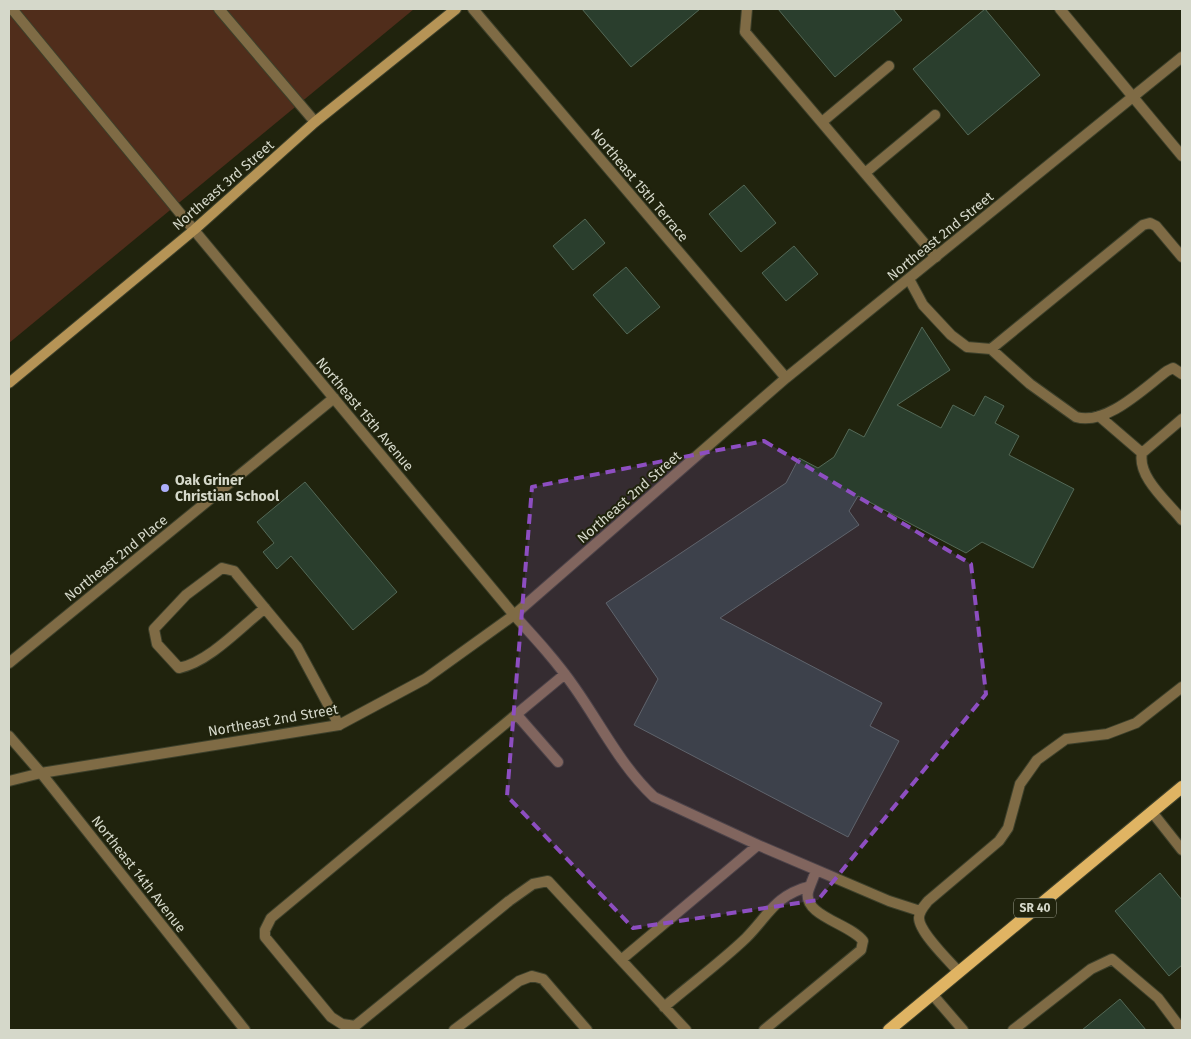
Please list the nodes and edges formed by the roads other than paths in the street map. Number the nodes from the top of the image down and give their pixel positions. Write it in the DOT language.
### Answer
graph roads {
  1 [pos="12,9"];
  2 [pos="220,9"];
  3 [pos="456,9"];
  4 [pos="474,9"];
  5 [pos="747,9"];
  6 [pos="1060,9"];
  7 [pos="1182,57"];
  8 [pos="888,66"];
  9 [pos="1134,97"];
  10 [pos="935,115"];
  11 [pos="315,122"];
  12 [pos="822,122"];
  13 [pos="1182,156"];
  14 [pos="865,173"];
  15 [pos="194,230"];
  16 [pos="1182,256"];
  17 [pos="936,257"];
  18 [pos="909,279"];
  19 [pos="990,349"];
  20 [pos="1182,361"];
  21 [pos="1178,371"];
  22 [pos="786,378"];
  23 [pos="9,383"];
  24 [pos="334,398"];
  25 [pos="1099,416"];
  26 [pos="1182,419"];
  27 [pos="1142,453"];
  28 [pos="1182,520"];
  29 [pos="265,608"];
  30 [pos="514,615"];
  31 [pos="9,663"];
  32 [pos="565,674"];
  33 [pos="1182,687"];
  34 [pos="517,715"];
  35 [pos="339,725"];
  36 [pos="9,736"];
  37 [pos="558,762"];
  38 [pos="41,773"];
  39 [pos="9,781"];
  40 [pos="1182,787"];
  41 [pos="1152,812"];
  42 [pos="758,845"];
  43 [pos="1182,850"];
  44 [pos="816,870"];
  45 [pos="810,886"];
  46 [pos="920,911"];
  47 [pos="621,960"];
  48 [pos="959,972"];
  49 [pos="932,994"];
  50 [pos="664,1007"];
  51 [pos="358,1028"];
  52 [pos="245,1030"];
  53 [pos="454,1030"];
  54 [pos="587,1030"];
  55 [pos="686,1030"];
  56 [pos="764,1030"];
  57 [pos="888,1030"];
  58 [pos="963,1030"];
  59 [pos="1013,1030"];
  60 [pos="1182,1030"];
  1 -- 15 [label="street, Northeast 15th Avenue"];
  2 -- 11 [label="street"];
  3 -- 11 [label="street, Northeast 3rd Street"];
  4 -- 22 [label="street, Northeast 15th Terrace"];
  5 -- 12 [label="street"];
  6 -- 9 [label="street"];
  7 -- 9 [label="street, Northeast 2nd Street"];
  8 -- 12 [label="street"];
  9 -- 13 [label="street"];
  9 -- 17 [label="street, Northeast 2nd Street"];
  10 -- 14 [label="street"];
  11 -- 15 [label="street, Northeast 3rd Street"];
  12 -- 14 [label="street"];
  14 -- 17 [label="street"];
  15 -- 23 [label="street, Northeast 3rd Street"];
  15 -- 24 [label="street, Northeast 15th Avenue"];
  16 -- 19 [label="street"];
  17 -- 18 [label="street, Northeast 2nd Street"];
  18 -- 19 [label="street"];
  18 -- 22 [label="street, Northeast 2nd Street"];
  19 -- 25 [label="street"];
  20 -- 21 [label="street"];
  21 -- 25 [label="street"];
  22 -- 30 [label="street, Northeast 2nd Street"];
  24 -- 30 [label="street, Northeast 15th Avenue"];
  24 -- 31 [label="street, Northeast 2nd Place"];
  25 -- 27 [label="street"];
  26 -- 27 [label="street"];
  27 -- 28 [label="street"];
  29 -- 29 [label="street"];
  29 -- 35 [label="street"];
  30 -- 32 [label="street, Northeast 15th Avenue"];
  30 -- 35 [label="street, Northeast 2nd Street"];
  32 -- 34 [label="street"];
  32 -- 42 [label="street, Northeast 15th Avenue"];
  33 -- 46 [label="street"];
  34 -- 37 [label="street"];
  34 -- 51 [label="street"];
  35 -- 38 [label="street, Northeast 2nd Street"];
  36 -- 38 [label="street, Northeast 14th Avenue"];
  38 -- 39 [label="street, Northeast 2nd Street"];
  38 -- 52 [label="street, Northeast 14th Avenue"];
  40 -- 41 [label="main road, SR 40"];
  41 -- 43 [label="street"];
  41 -- 48 [label="main road, SR 40"];
  42 -- 44 [label="street, Northeast 15th Avenue"];
  42 -- 47 [label="street"];
  44 -- 45 [label="street"];
  44 -- 46 [label="street, Northeast 15th Avenue"];
  45 -- 50 [label="street"];
  45 -- 56 [label="street"];
  46 -- 48 [label="street"];
  47 -- 50 [label="street"];
  47 -- 51 [label="street"];
  48 -- 49 [label="main road, SR 40"];
  49 -- 57 [label="main road, SR 40"];
  49 -- 58 [label="street"];
  50 -- 55 [label="street"];
  53 -- 54 [label="street"];
  59 -- 60 [label="street"];
}
